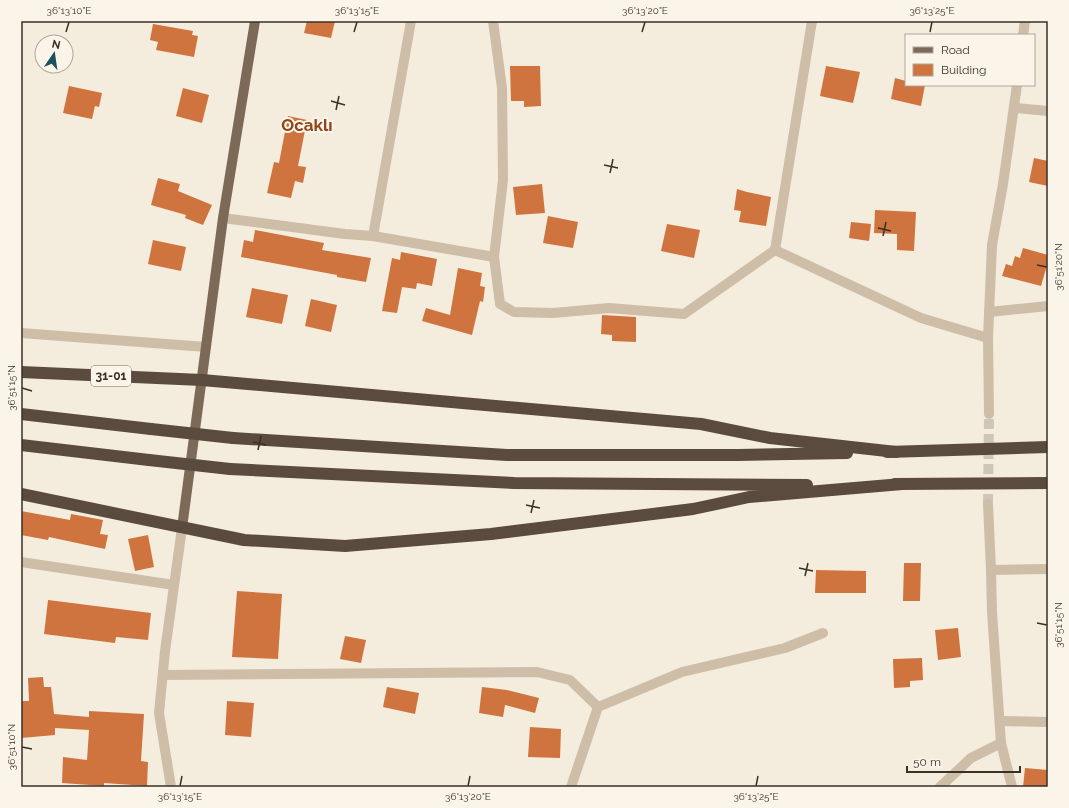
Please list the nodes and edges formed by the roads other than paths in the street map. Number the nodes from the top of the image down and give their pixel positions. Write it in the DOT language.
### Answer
graph roads {
  1 [pos="255,21"];
  2 [pos="411,21"];
  3 [pos="493,21"];
  4 [pos="812,21"];
  5 [pos="1025,21"];
  6 [pos="1023,34"];
  7 [pos="1018,86"];
  8 [pos="1015,108"];
  9 [pos="1048,111"];
  10 [pos="223,218"];
  11 [pos="373,236"];
  12 [pos="775,250"];
  13 [pos="494,257"];
  14 [pos="1048,306"];
  15 [pos="989,312"];
  16 [pos="21,333"];
  17 [pos="988,338"];
  18 [pos="206,347"];
  19 [pos="21,372"];
  20 [pos="202,380"];
  21 [pos="21,414"];
  22 [pos="989,414"];
  23 [pos="21,445"];
  24 [pos="1048,447"];
  25 [pos="896,452"];
  26 [pos="1048,483"];
  27 [pos="902,484"];
  28 [pos="21,494"];
  29 [pos="988,504"];
  30 [pos="182,528"];
  31 [pos="21,562"];
  32 [pos="1048,569"];
  33 [pos="991,570"];
  34 [pos="174,585"];
  35 [pos="823,633"];
  36 [pos="162,675"];
  37 [pos="598,707"];
  38 [pos="1000,721"];
  39 [pos="1048,722"];
  40 [pos="1001,743"];
  41 [pos="171,787"];
  42 [pos="571,787"];
  43 [pos="940,787"];
  44 [pos="1012,787"];
  1 -- 10 [label="main road"];
  2 -- 11 [label="street"];
  3 -- 13 [label="street"];
  4 -- 12 [label="street"];
  5 -- 6 [label="street"];
  7 -- 8 [label="street"];
  8 -- 9 [label="street"];
  8 -- 15 [label="street"];
  10 -- 11 [label="street"];
  10 -- 18 [label="main road"];
  11 -- 13 [label="street"];
  12 -- 13 [label="street"];
  12 -- 17 [label="street"];
  14 -- 15 [label="street"];
  15 -- 17 [label="street"];
  16 -- 18 [label="street"];
  17 -- 22 [label="street"];
  18 -- 20 [label="main road"];
  19 -- 20 [label="highway, 31-01"];
  20 -- 25 [label="highway"];
  20 -- 30 [label="main road"];
  21 -- 25 [label="highway, bridge"];
  23 -- 27 [label="highway, bridge"];
  24 -- 25 [label="highway"];
  26 -- 27 [label="highway"];
  27 -- 30 [label="highway"];
  28 -- 30 [label="highway"];
  29 -- 33 [label="street"];
  30 -- 34 [label="street"];
  31 -- 34 [label="street"];
  32 -- 33 [label="street"];
  33 -- 38 [label="street"];
  34 -- 36 [label="street"];
  35 -- 37 [label="street"];
  36 -- 37 [label="street"];
  36 -- 41 [label="street"];
  37 -- 42 [label="street"];
  38 -- 39 [label="street"];
  38 -- 40 [label="street"];
  40 -- 43 [label="street"];
  40 -- 44 [label="street"];
}
